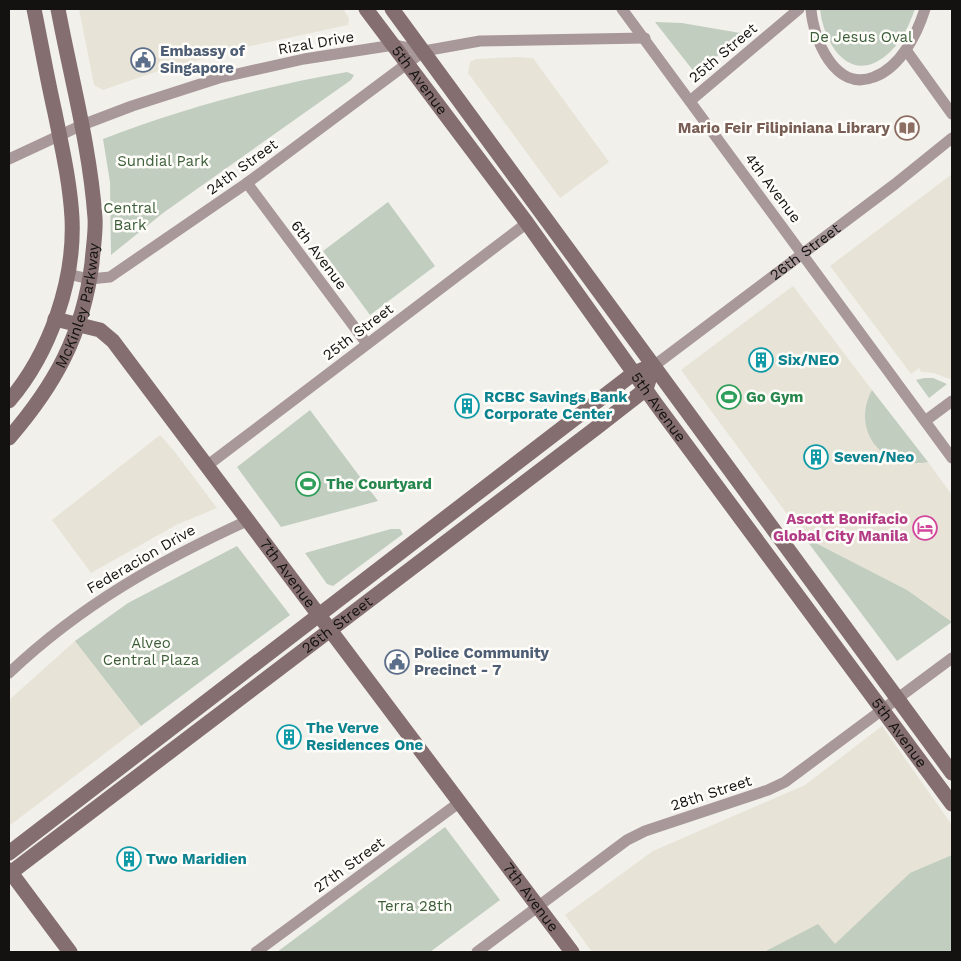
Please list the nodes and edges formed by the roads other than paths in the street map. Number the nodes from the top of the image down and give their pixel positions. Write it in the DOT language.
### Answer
graph roads {
  1 [pos="34,9"];
  2 [pos="58,9"];
  3 [pos="366,9"];
  4 [pos="392,9"];
  5 [pos="622,9"];
  6 [pos="799,9"];
  7 [pos="811,9"];
  8 [pos="925,9"];
  9 [pos="644,38"];
  10 [pos="394,45"];
  11 [pos="906,50"];
  12 [pos="424,51"];
  13 [pos="408,64"];
  14 [pos="690,101"];
  15 [pos="952,114"];
  16 [pos="82,124"];
  17 [pos="60,134"];
  18 [pos="952,138"];
  19 [pos="9,159"];
  20 [pos="247,183"];
  21 [pos="527,223"];
  22 [pos="802,253"];
  23 [pos="67,274"];
  24 [pos="90,279"];
  25 [pos="55,319"];
  26 [pos="79,325"];
  27 [pos="367,344"];
  28 [pos="655,365"];
  29 [pos="634,373"];
  30 [pos="646,389"];
  31 [pos="9,401"];
  32 [pos="952,401"];
  33 [pos="925,421"];
  34 [pos="9,438"];
  35 [pos="952,458"];
  36 [pos="208,465"];
  37 [pos="249,520"];
  38 [pos="320,615"];
  39 [pos="332,630"];
  40 [pos="952,658"];
  41 [pos="9,674"];
  42 [pos="897,699"];
  43 [pos="883,710"];
  44 [pos="952,773"];
  45 [pos="460,802"];
  46 [pos="952,804"];
  47 [pos="9,853"];
  48 [pos="9,872"];
  49 [pos="538,906"];
  50 [pos="70,952"];
  51 [pos="256,952"];
  52 [pos="477,952"];
  53 [pos="572,952"];
  1 -- 17 [label="main road, McKinley Parkway"];
  2 -- 16 [label="main road, McKinley Parkway"];
  3 -- 10 [label="main road, 5th Avenue"];
  4 -- 12 [label="main road, 5th Avenue"];
  5 -- 9 [label="street, 4th Avenue"];
  6 -- 14 [label="street, 25th Street"];
  7 -- 11 [label="street"];
  8 -- 11 [label="street"];
  9 -- 12 [label="street, Rizal Drive"];
  9 -- 14 [label="street, 4th Avenue"];
  10 -- 12 [label="street, Rizal Drive"];
  10 -- 13 [label="main road, 5th Avenue"];
  10 -- 16 [label="street, Rizal Drive"];
  11 -- 15 [label="street"];
  12 -- 13 [label="street, 24th Street"];
  12 -- 28 [label="main road, 5th Avenue"];
  13 -- 20 [label="street, 24th Street"];
  13 -- 21 [label="main road, 5th Avenue"];
  14 -- 22 [label="street, 4th Avenue"];
  16 -- 17 [label="street, Rizal Drive"];
  16 -- 24 [label="main road, McKinley Parkway"];
  17 -- 19 [label="street, Rizal Drive"];
  17 -- 23 [label="main road, McKinley Parkway"];
  18 -- 22 [label="street, 26th Street"];
  20 -- 24 [label="street, 24th Street"];
  20 -- 27 [label="street, 6th Avenue"];
  21 -- 27 [label="street, 25th Street"];
  21 -- 29 [label="main road, 5th Avenue"];
  22 -- 28 [label="street, 26th Street"];
  22 -- 33 [label="street, 4th Avenue"];
  23 -- 24 [label="street, 24th Street"];
  23 -- 25 [label="main road, McKinley Parkway"];
  24 -- 26 [label="main road, McKinley Parkway"];
  25 -- 26 [label="main road, 7th Avenue"];
  25 -- 31 [label="main road, McKinley Parkway"];
  26 -- 34 [label="main road, McKinley Parkway"];
  26 -- 36 [label="main road, 7th Avenue"];
  27 -- 36 [label="street, 25th Street"];
  28 -- 29 [label="main road, 26th Street"];
  28 -- 30 [label="main road"];
  28 -- 42 [label="main road, 5th Avenue"];
  29 -- 30 [label="main road, 5th Avenue"];
  29 -- 38 [label="main road, 26th Street"];
  30 -- 39 [label="main road, 26th Street"];
  30 -- 43 [label="main road, 5th Avenue"];
  32 -- 33 [label="street"];
  33 -- 35 [label="street, 4th Avenue"];
  36 -- 37 [label="main road, 7th Avenue"];
  37 -- 38 [label="main road, 7th Avenue"];
  37 -- 41 [label="street, Federacion Drive"];
  38 -- 39 [label="main road, 7th Avenue"];
  38 -- 47 [label="main road, 26th Street"];
  39 -- 45 [label="main road, 7th Avenue"];
  39 -- 48 [label="main road, 26th Street"];
  40 -- 42 [label="street, 28th Street"];
  42 -- 43 [label="street, 28th Street"];
  42 -- 44 [label="main road, 5th Avenue"];
  43 -- 46 [label="main road, 5th Avenue"];
  43 -- 49 [label="street, 28th Street"];
  45 -- 49 [label="main road, 7th Avenue"];
  45 -- 51 [label="street, 27th Street"];
  48 -- 50 [label="main road"];
  49 -- 52 [label="street, 28th Street"];
  49 -- 53 [label="main road, 7th Avenue"];
}
